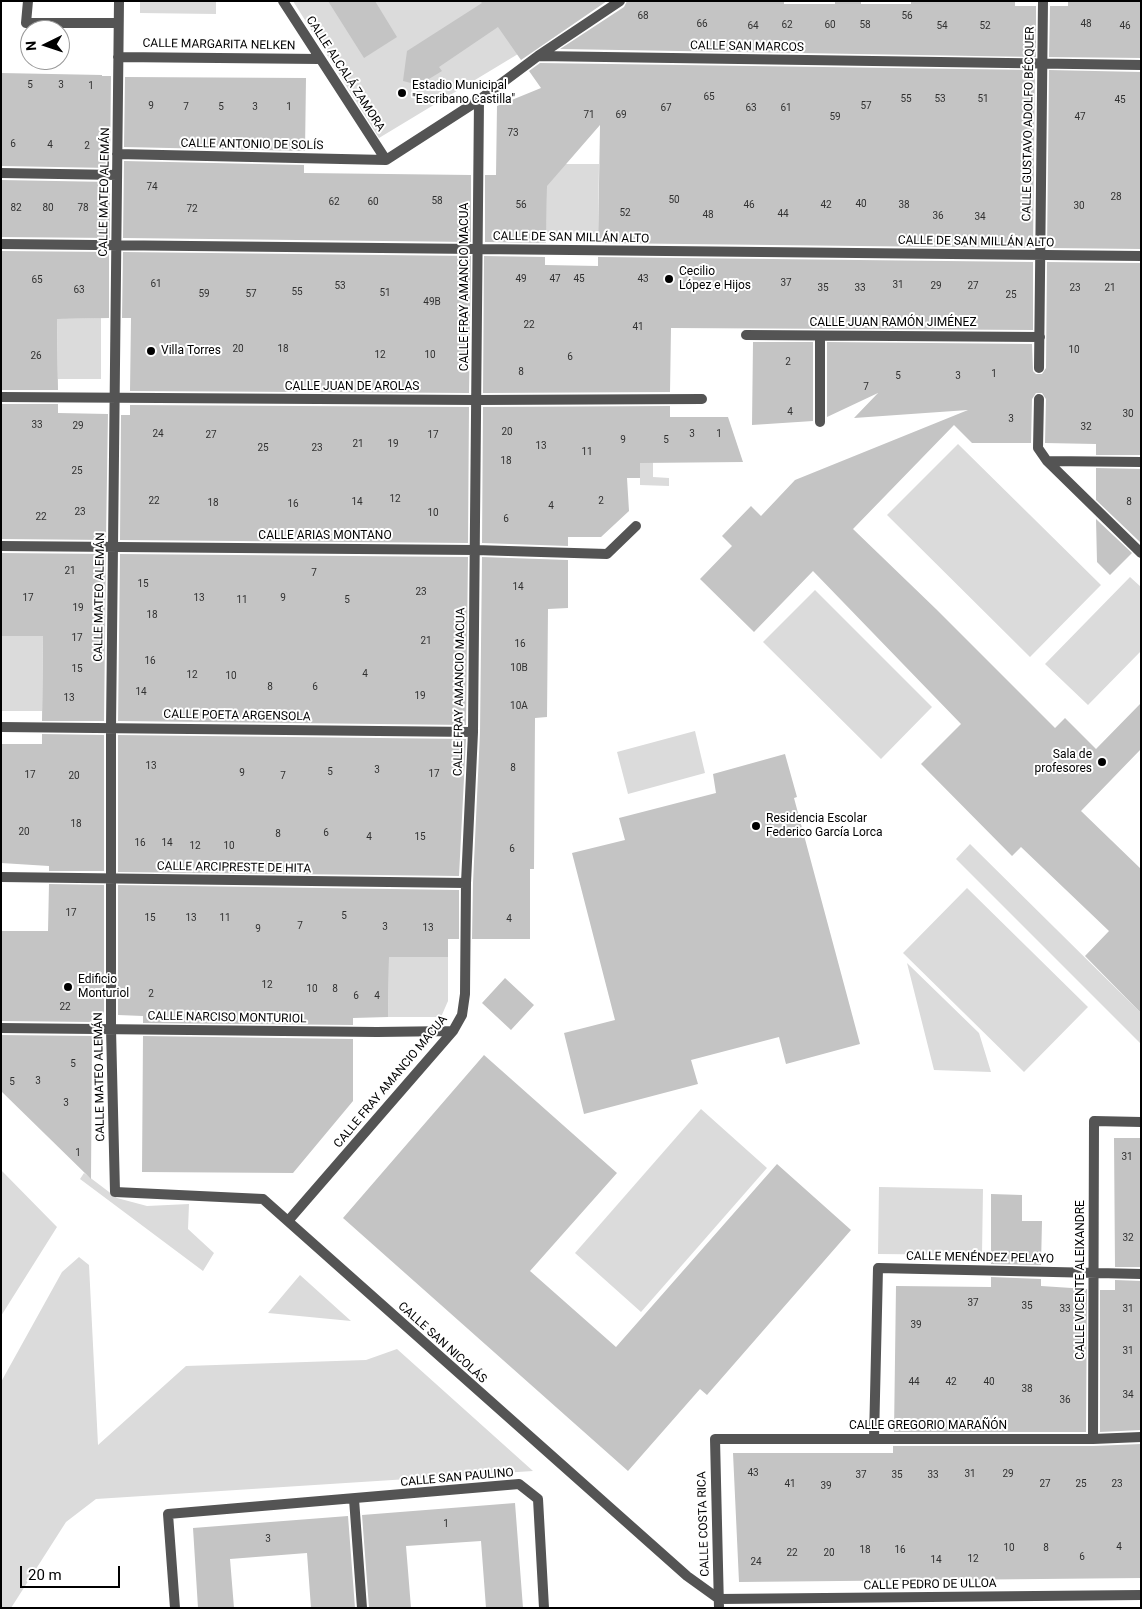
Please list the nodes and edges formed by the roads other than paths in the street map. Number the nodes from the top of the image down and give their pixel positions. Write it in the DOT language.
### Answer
graph roads {
  1 [pos="28,1"];
  2 [pos="119,1"];
  3 [pos="283,1"];
  4 [pos="620,1"];
  5 [pos="1043,1"];
  6 [pos="118,23"];
  7 [pos="538,56"];
  8 [pos="118,57"];
  9 [pos="319,59"];
  10 [pos="1042,64"];
  11 [pos="1141,65"];
  12 [pos="479,100"];
  13 [pos="118,154"];
  14 [pos="386,160"];
  15 [pos="1,173"];
  16 [pos="117,174"];
  17 [pos="1,244"];
  18 [pos="117,245"];
  19 [pos="478,250"];
  20 [pos="1040,255"];
  21 [pos="1141,256"];
  22 [pos="746,335"];
  23 [pos="820,336"];
  24 [pos="1040,337"];
  25 [pos="1039,368"];
  26 [pos="1,397"];
  27 [pos="115,397"];
  28 [pos="702,399"];
  29 [pos="476,400"];
  30 [pos="1039,400"];
  31 [pos="820,422"];
  32 [pos="1047,461"];
  33 [pos="1141,462"];
  34 [pos="636,526"];
  35 [pos="1,546"];
  36 [pos="112,547"];
  37 [pos="475,550"];
  38 [pos="1141,553"];
  39 [pos="1,727"];
  40 [pos="111,728"];
  41 [pos="473,732"];
  42 [pos="1,878"];
  43 [pos="110,879"];
  44 [pos="466,883"];
  45 [pos="1,1028"];
  46 [pos="111,1029"];
  47 [pos="453,1031"];
  48 [pos="1141,1122"];
  49 [pos="115,1192"];
  50 [pos="288,1221"];
  51 [pos="1093,1273"];
  52 [pos="1141,1274"];
  53 [pos="1141,1437"];
  54 [pos="714,1439"];
  55 [pos="874,1439"];
  56 [pos="1093,1439"];
  57 [pos="354,1499"];
  58 [pos="1141,1595"];
  59 [pos="719,1603"];
  60 [pos="868,1603"];
  61 [pos="175,1608"];
  62 [pos="362,1608"];
  63 [pos="544,1608"];
  1 -- 6 [label="street"];
  2 -- 6 [label="street, CALLE MATEO ALEMÁN"];
  3 -- 9 [label="street, CALLE ALCALÁ ZAMORA"];
  4 -- 7 [label="street"];
  5 -- 10 [label="street, CALLE GUSTAVO ADOLFO BÉCQUER"];
  6 -- 8 [label="street, CALLE MATEO ALEMÁN"];
  7 -- 10 [label="street, CALLE SAN MARCOS"];
  7 -- 12 [label="street"];
  8 -- 9 [label="street, CALLE MARGARITA NELKEN"];
  8 -- 13 [label="street, CALLE MATEO ALEMÁN"];
  9 -- 14 [label="street, CALLE ALCALÁ ZAMORA"];
  10 -- 11 [label="street, CALLE SAN MARCOS"];
  10 -- 20 [label="street, CALLE GUSTAVO ADOLFO BÉCQUER"];
  12 -- 14 [label="street"];
  12 -- 19 [label="street, CALLE FRAY AMANCIO MACUA"];
  13 -- 14 [label="street, CALLE ANTONIO DE SOLÍS"];
  13 -- 16 [label="street, CALLE MATEO ALEMÁN"];
  15 -- 16 [label="street"];
  16 -- 18 [label="street, CALLE MATEO ALEMÁN"];
  17 -- 18 [label="street, CALLE DE SAN MILLÁN ALTO"];
  18 -- 19 [label="street, CALLE DE SAN MILLÁN ALTO"];
  18 -- 27 [label="street, CALLE MATEO ALEMÁN"];
  19 -- 20 [label="street, CALLE DE SAN MILLÁN ALTO"];
  19 -- 29 [label="street, CALLE FRAY AMANCIO MACUA"];
  20 -- 21 [label="street, CALLE DE SAN MILLÁN ALTO"];
  20 -- 24 [label="street, CALLE GUSTAVO ADOLFO BÉCQUER"];
  22 -- 23 [label="street, CALLE JUAN RAMÓN JIMÉNEZ"];
  23 -- 24 [label="street, CALLE JUAN RAMÓN JIMÉNEZ"];
  23 -- 31 [label="street"];
  24 -- 25 [label="street, CALLE GUSTAVO ADOLFO BÉCQUER"];
  26 -- 27 [label="street, CALLE JUAN DE AROLAS"];
  27 -- 29 [label="street, CALLE JUAN DE AROLAS"];
  27 -- 36 [label="street, CALLE MATEO ALEMÁN"];
  28 -- 29 [label="street, CALLE JUAN DE AROLAS"];
  29 -- 37 [label="street, CALLE FRAY AMANCIO MACUA"];
  30 -- 32 [label="street"];
  32 -- 33 [label="street"];
  32 -- 38 [label="street"];
  34 -- 37 [label="street, CALLE ARIAS MONTANO"];
  35 -- 36 [label="street, CALLE ARIAS MONTANO"];
  36 -- 37 [label="street, CALLE ARIAS MONTANO"];
  36 -- 40 [label="street, CALLE MATEO ALEMÁN"];
  37 -- 41 [label="street, CALLE FRAY AMANCIO MACUA"];
  39 -- 40 [label="street, CALLE POETA ARGENSOLA"];
  40 -- 41 [label="street, CALLE POETA ARGENSOLA"];
  40 -- 43 [label="street, CALLE MATEO ALEMÁN"];
  41 -- 44 [label="street, CALLE FRAY AMANCIO MACUA"];
  42 -- 43 [label="street, CALLE ARCIPRESTE DE HITA"];
  43 -- 44 [label="street, CALLE ARCIPRESTE DE HITA"];
  43 -- 46 [label="street, CALLE MATEO ALEMÁN"];
  44 -- 47 [label="street, CALLE FRAY AMANCIO MACUA"];
  45 -- 46 [label="street, CALLE NARCISO MONTURIOL"];
  46 -- 47 [label="street, CALLE NARCISO MONTURIOL"];
  46 -- 49 [label="street, CALLE MATEO ALEMÁN"];
  47 -- 50 [label="street, CALLE FRAY AMANCIO MACUA"];
  48 -- 51 [label="street, CALLE VICENTE ALEIXANDRE"];
  49 -- 50 [label="street, CALLE SAN NICOLÁS"];
  50 -- 59 [label="street, CALLE SAN NICOLÁS"];
  51 -- 52 [label="street, CALLE MENÉNDEZ PELAYO"];
  51 -- 55 [label="street, CALLE MENÉNDEZ PELAYO"];
  51 -- 56 [label="street, CALLE VICENTE ALEIXANDRE"];
  53 -- 56 [label="street, CALLE GREGORIO MARAÑÓN"];
  54 -- 55 [label="street, CALLE GREGORIO MARAÑÓN"];
  54 -- 59 [label="street, CALLE COSTA RICA"];
  55 -- 56 [label="street, CALLE GREGORIO MARAÑÓN"];
  57 -- 61 [label="street, CALLE SAN PAULINO"];
  57 -- 62 [label="street"];
  57 -- 63 [label="street, CALLE SAN PAULINO"];
  58 -- 60 [label="street, CALLE PEDRO DE ULLOA"];
  59 -- 60 [label="street, CALLE PEDRO DE ULLOA"];
}
